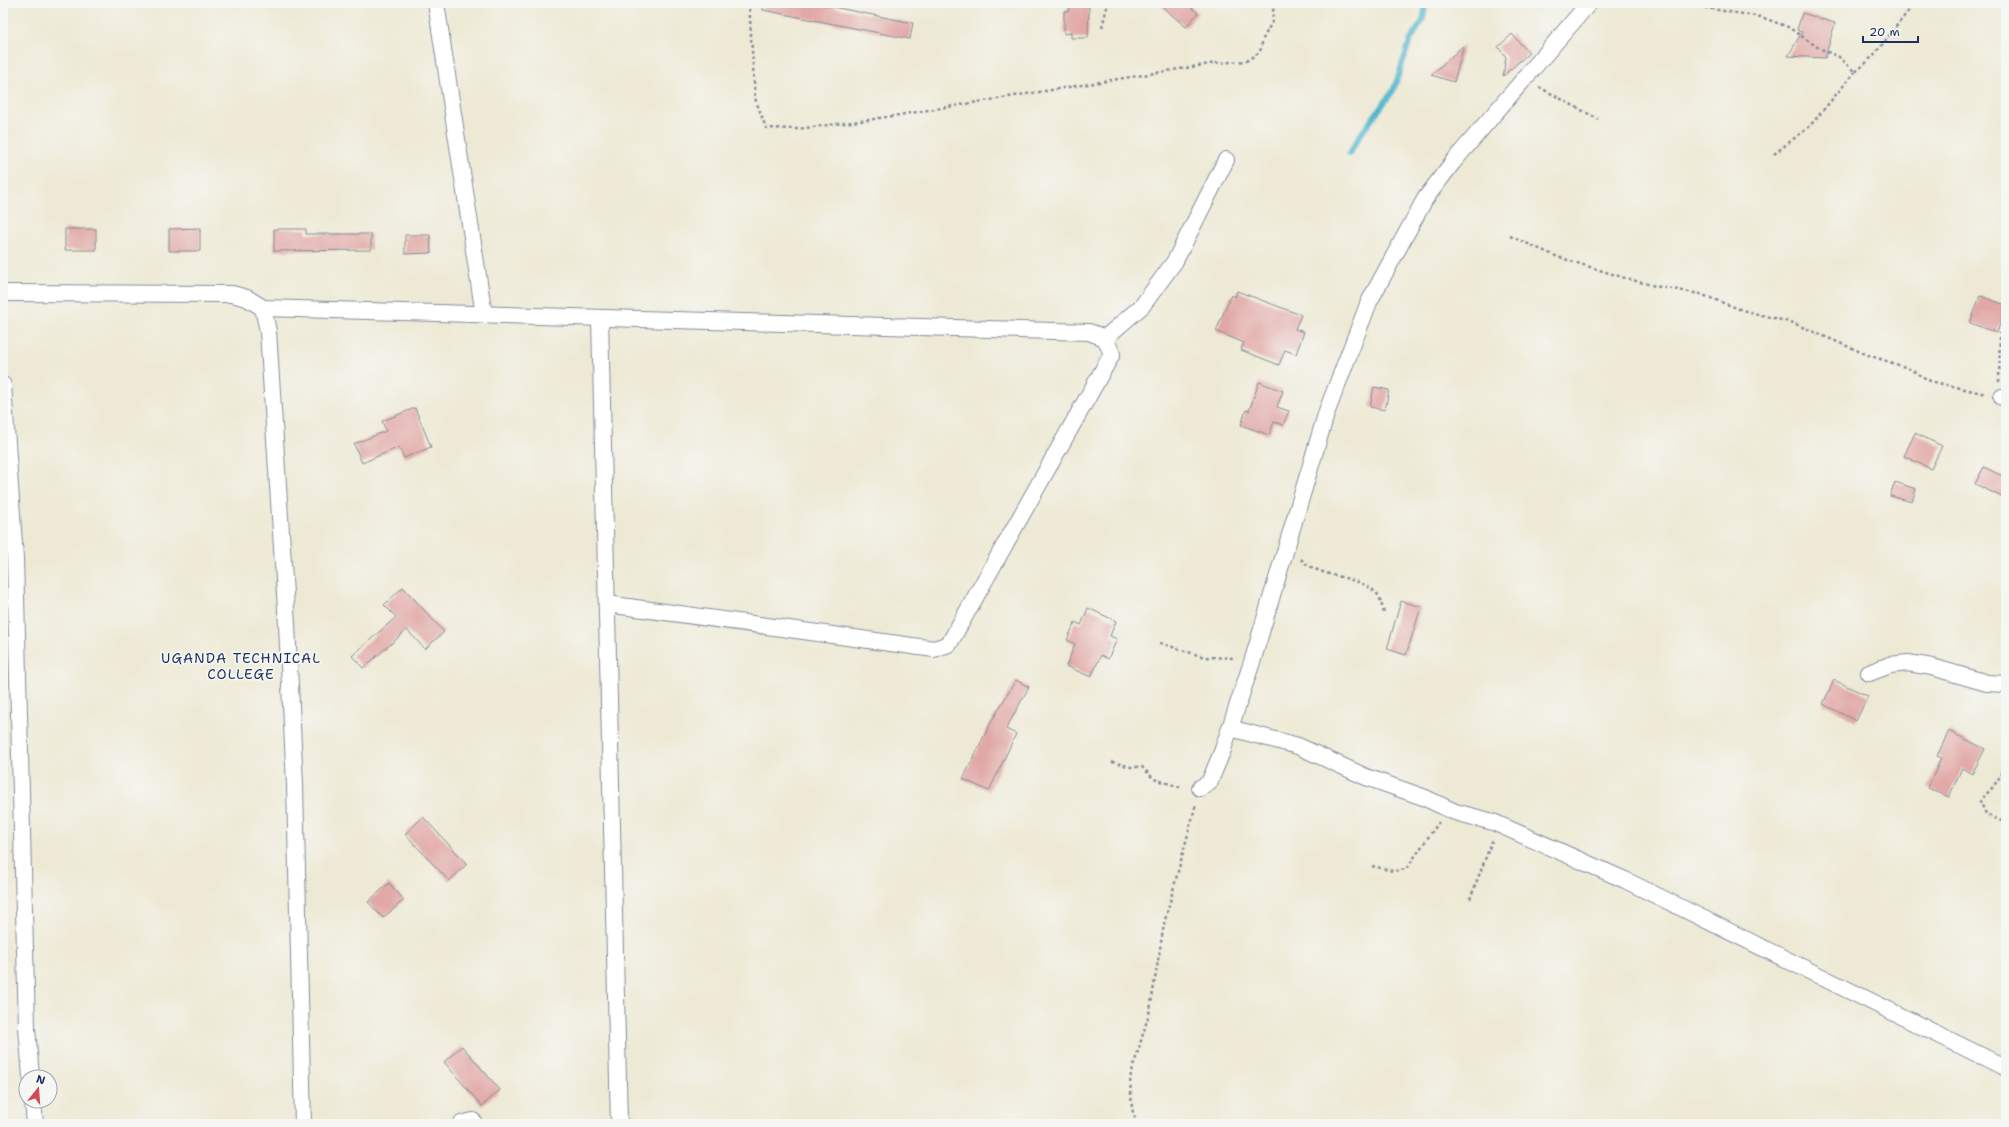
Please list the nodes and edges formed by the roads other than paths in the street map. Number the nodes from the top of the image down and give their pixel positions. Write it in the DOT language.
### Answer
graph roads {
  1 [pos="436,3"];
  2 [pos="1589,3"];
  3 [pos="1226,160"];
  4 [pos="3,293"];
  5 [pos="263,308"];
  6 [pos="484,314"];
  7 [pos="600,318"];
  8 [pos="1105,338"];
  9 [pos="3,385"];
  10 [pos="606,604"];
  11 [pos="1869,673"];
  12 [pos="2006,684"];
  13 [pos="1230,728"];
  14 [pos="1200,788"];
  15 [pos="2006,1068"];
  16 [pos="30,1069"];
  17 [pos="34,1109"];
  18 [pos="35,1124"];
  19 [pos="303,1124"];
  20 [pos="619,1124"];
  1 -- 6 [label="street"];
  2 -- 13 [label="street"];
  3 -- 8 [label="street"];
  4 -- 5 [label="street"];
  5 -- 6 [label="street"];
  5 -- 19 [label="street"];
  6 -- 7 [label="street"];
  7 -- 8 [label="street"];
  7 -- 10 [label="street"];
  8 -- 10 [label="street"];
  9 -- 16 [label="street"];
  10 -- 20 [label="street"];
  11 -- 12 [label="street"];
  13 -- 14 [label="street"];
  13 -- 15 [label="street"];
  17 -- 18 [label="street"];
}
